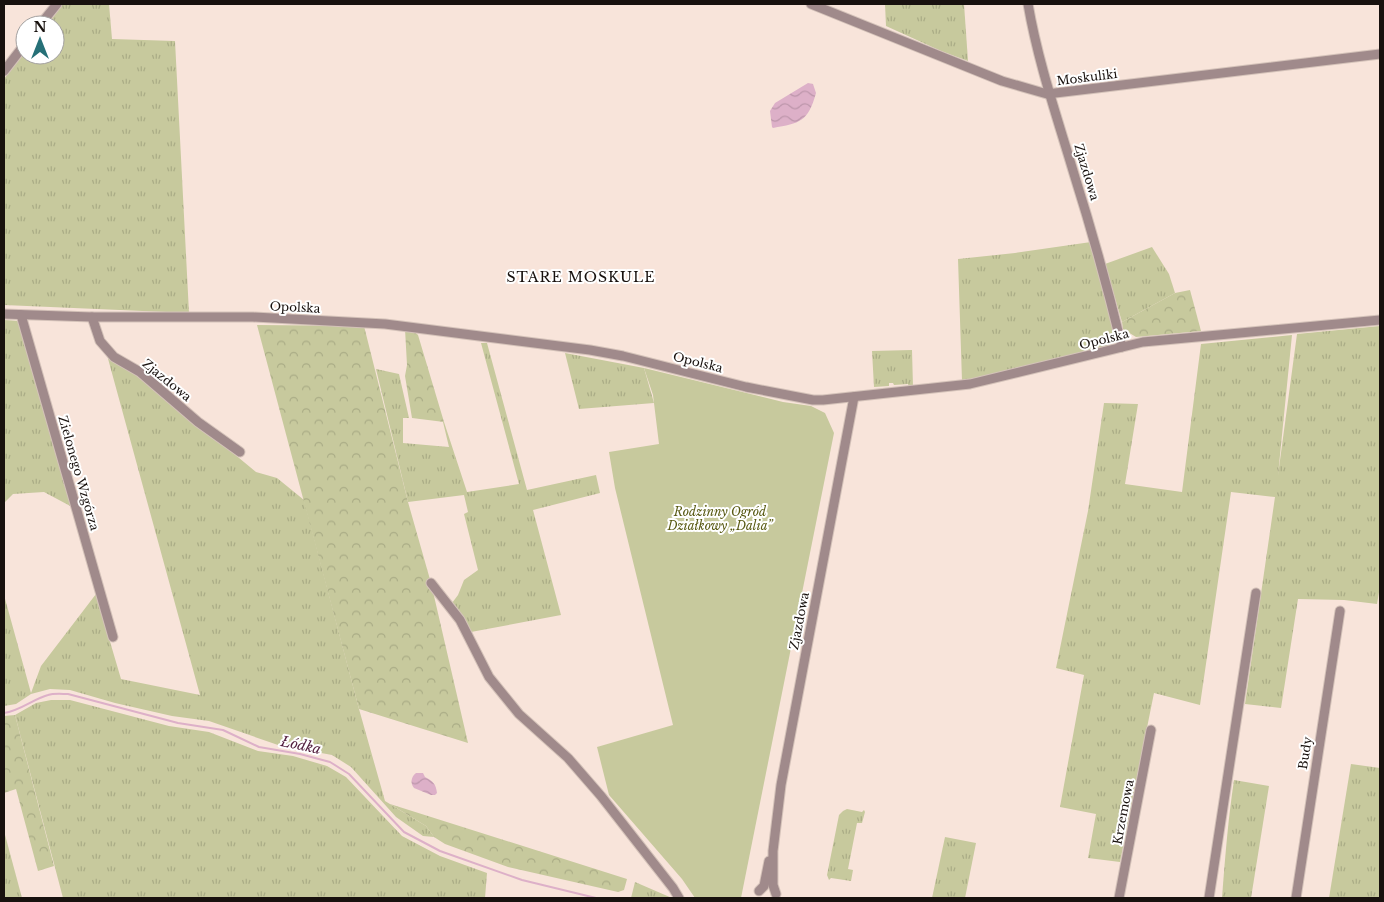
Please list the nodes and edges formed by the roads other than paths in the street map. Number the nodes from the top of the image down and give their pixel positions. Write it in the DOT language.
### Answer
graph roads {
  1 [pos="57,4"];
  2 [pos="811,4"];
  3 [pos="1028,4"];
  4 [pos="48,15"];
  5 [pos="1380,54"];
  6 [pos="15,57"];
  7 [pos="4,71"];
  8 [pos="1050,94"];
  9 [pos="4,314"];
  10 [pos="21,315"];
  11 [pos="92,317"];
  12 [pos="1380,320"];
  13 [pos="1122,347"];
  14 [pos="854,397"];
  15 [pos="240,452"];
  16 [pos="431,583"];
  17 [pos="1256,593"];
  18 [pos="1340,611"];
  19 [pos="113,637"];
  20 [pos="1151,730"];
  21 [pos="773,851"];
  22 [pos="760,891"];
  23 [pos="777,896"];
  24 [pos="679,898"];
  25 [pos="752,898"];
  26 [pos="1119,898"];
  27 [pos="1209,898"];
  28 [pos="1296,898"];
  1 -- 4 [label="street"];
  2 -- 8 [label="street, Moskuliki"];
  3 -- 8 [label="street, Zjazdowa"];
  5 -- 8 [label="street, Moskuliki"];
  6 -- 7 [label="street"];
  8 -- 13 [label="street, Zjazdowa"];
  9 -- 10 [label="street, Opolska"];
  10 -- 11 [label="street, Opolska"];
  10 -- 19 [label="street, Zielonego Wzgórza"];
  11 -- 14 [label="street, Opolska"];
  11 -- 15 [label="street, Zjazdowa"];
  12 -- 13 [label="street, Opolska"];
  13 -- 14 [label="street, Opolska"];
  14 -- 21 [label="street, Zjazdowa"];
  16 -- 24 [label="street"];
  17 -- 27 [label="street"];
  18 -- 28 [label="street, Budy"];
  20 -- 26 [label="street, Krzemowa"];
  21 -- 22 [label="street, Zjazdowa"];
  21 -- 23 [label="street, Zjazdowa"];
  22 -- 23 [label="street"];
  22 -- 25 [label="street"];
}
